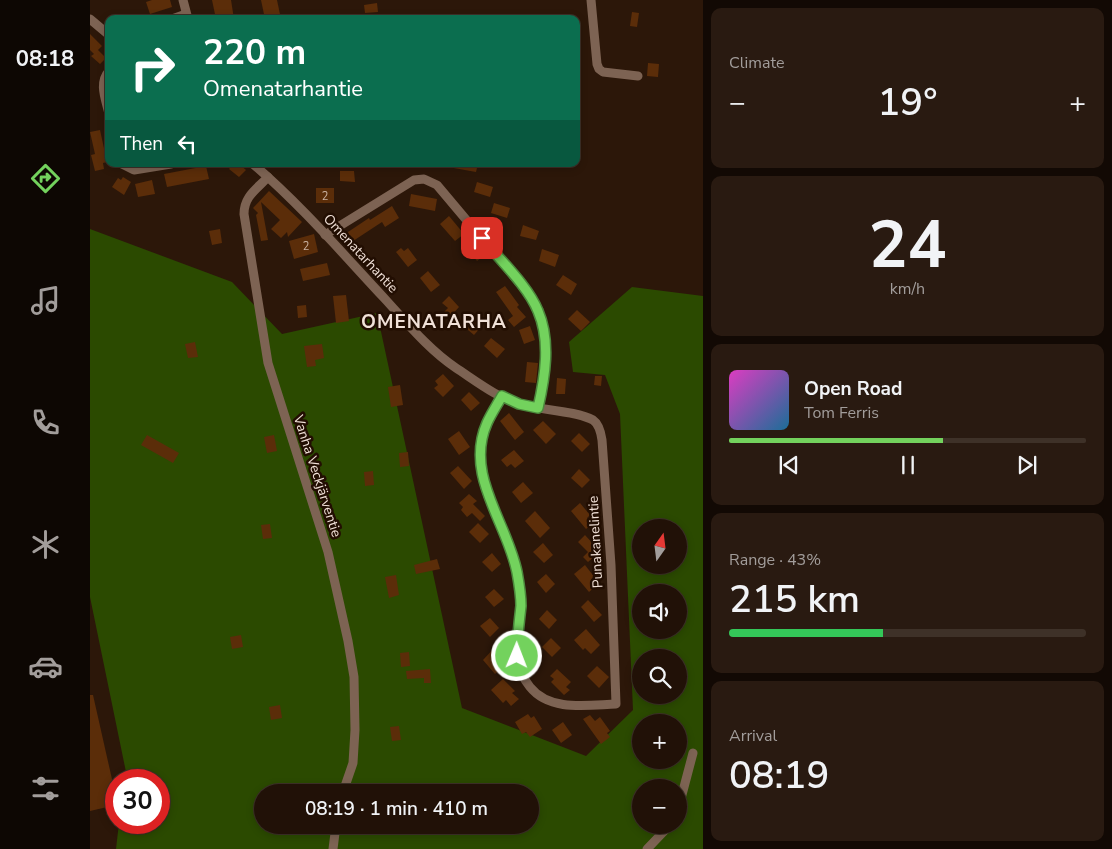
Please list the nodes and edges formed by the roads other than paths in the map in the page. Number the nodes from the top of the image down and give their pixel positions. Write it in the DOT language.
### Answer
graph roads {
  1 [pos="183,0"];
  2 [pos="591,0"];
  3 [pos="187,15"];
  4 [pos="90,19"];
  5 [pos="105,32"];
  6 [pos="105,76"];
  7 [pos="638,76"];
  8 [pos="105,97"];
  9 [pos="128,167"];
  10 [pos="152,167"];
  11 [pos="256,167"];
  12 [pos="268,177"];
  13 [pos="325,235"];
  14 [pos="502,396"];
  15 [pos="538,408"];
  16 [pos="556,412"];
  17 [pos="692,753"];
  18 [pos="686,779"];
  19 [pos="346,784"];
  20 [pos="335,834"];
  21 [pos="661,834"];
  22 [pos="333,849"];
  23 [pos="647,849"];
  1 -- 3 [label="street"];
  2 -- 7 [label="street"];
  4 -- 5 [label="street"];
  6 -- 8 [label="street"];
  9 -- 10 [label="street"];
  11 -- 12 [label="street, Omenatarhantie"];
  12 -- 13 [label="street, Omenatarhantie"];
  12 -- 19 [label="street, Vanha Veckjärventie"];
  13 -- 14 [label="street, Omenatarhantie"];
  13 -- 15 [label="street"];
  14 -- 15 [label="street, Omenatarhantie"];
  14 -- 16 [label="street, Punakanelintie"];
  15 -- 16 [label="street, Omenatarhantie"];
  17 -- 18 [label="street"];
  20 -- 22 [label="street"];
  21 -- 23 [label="street"];
}
